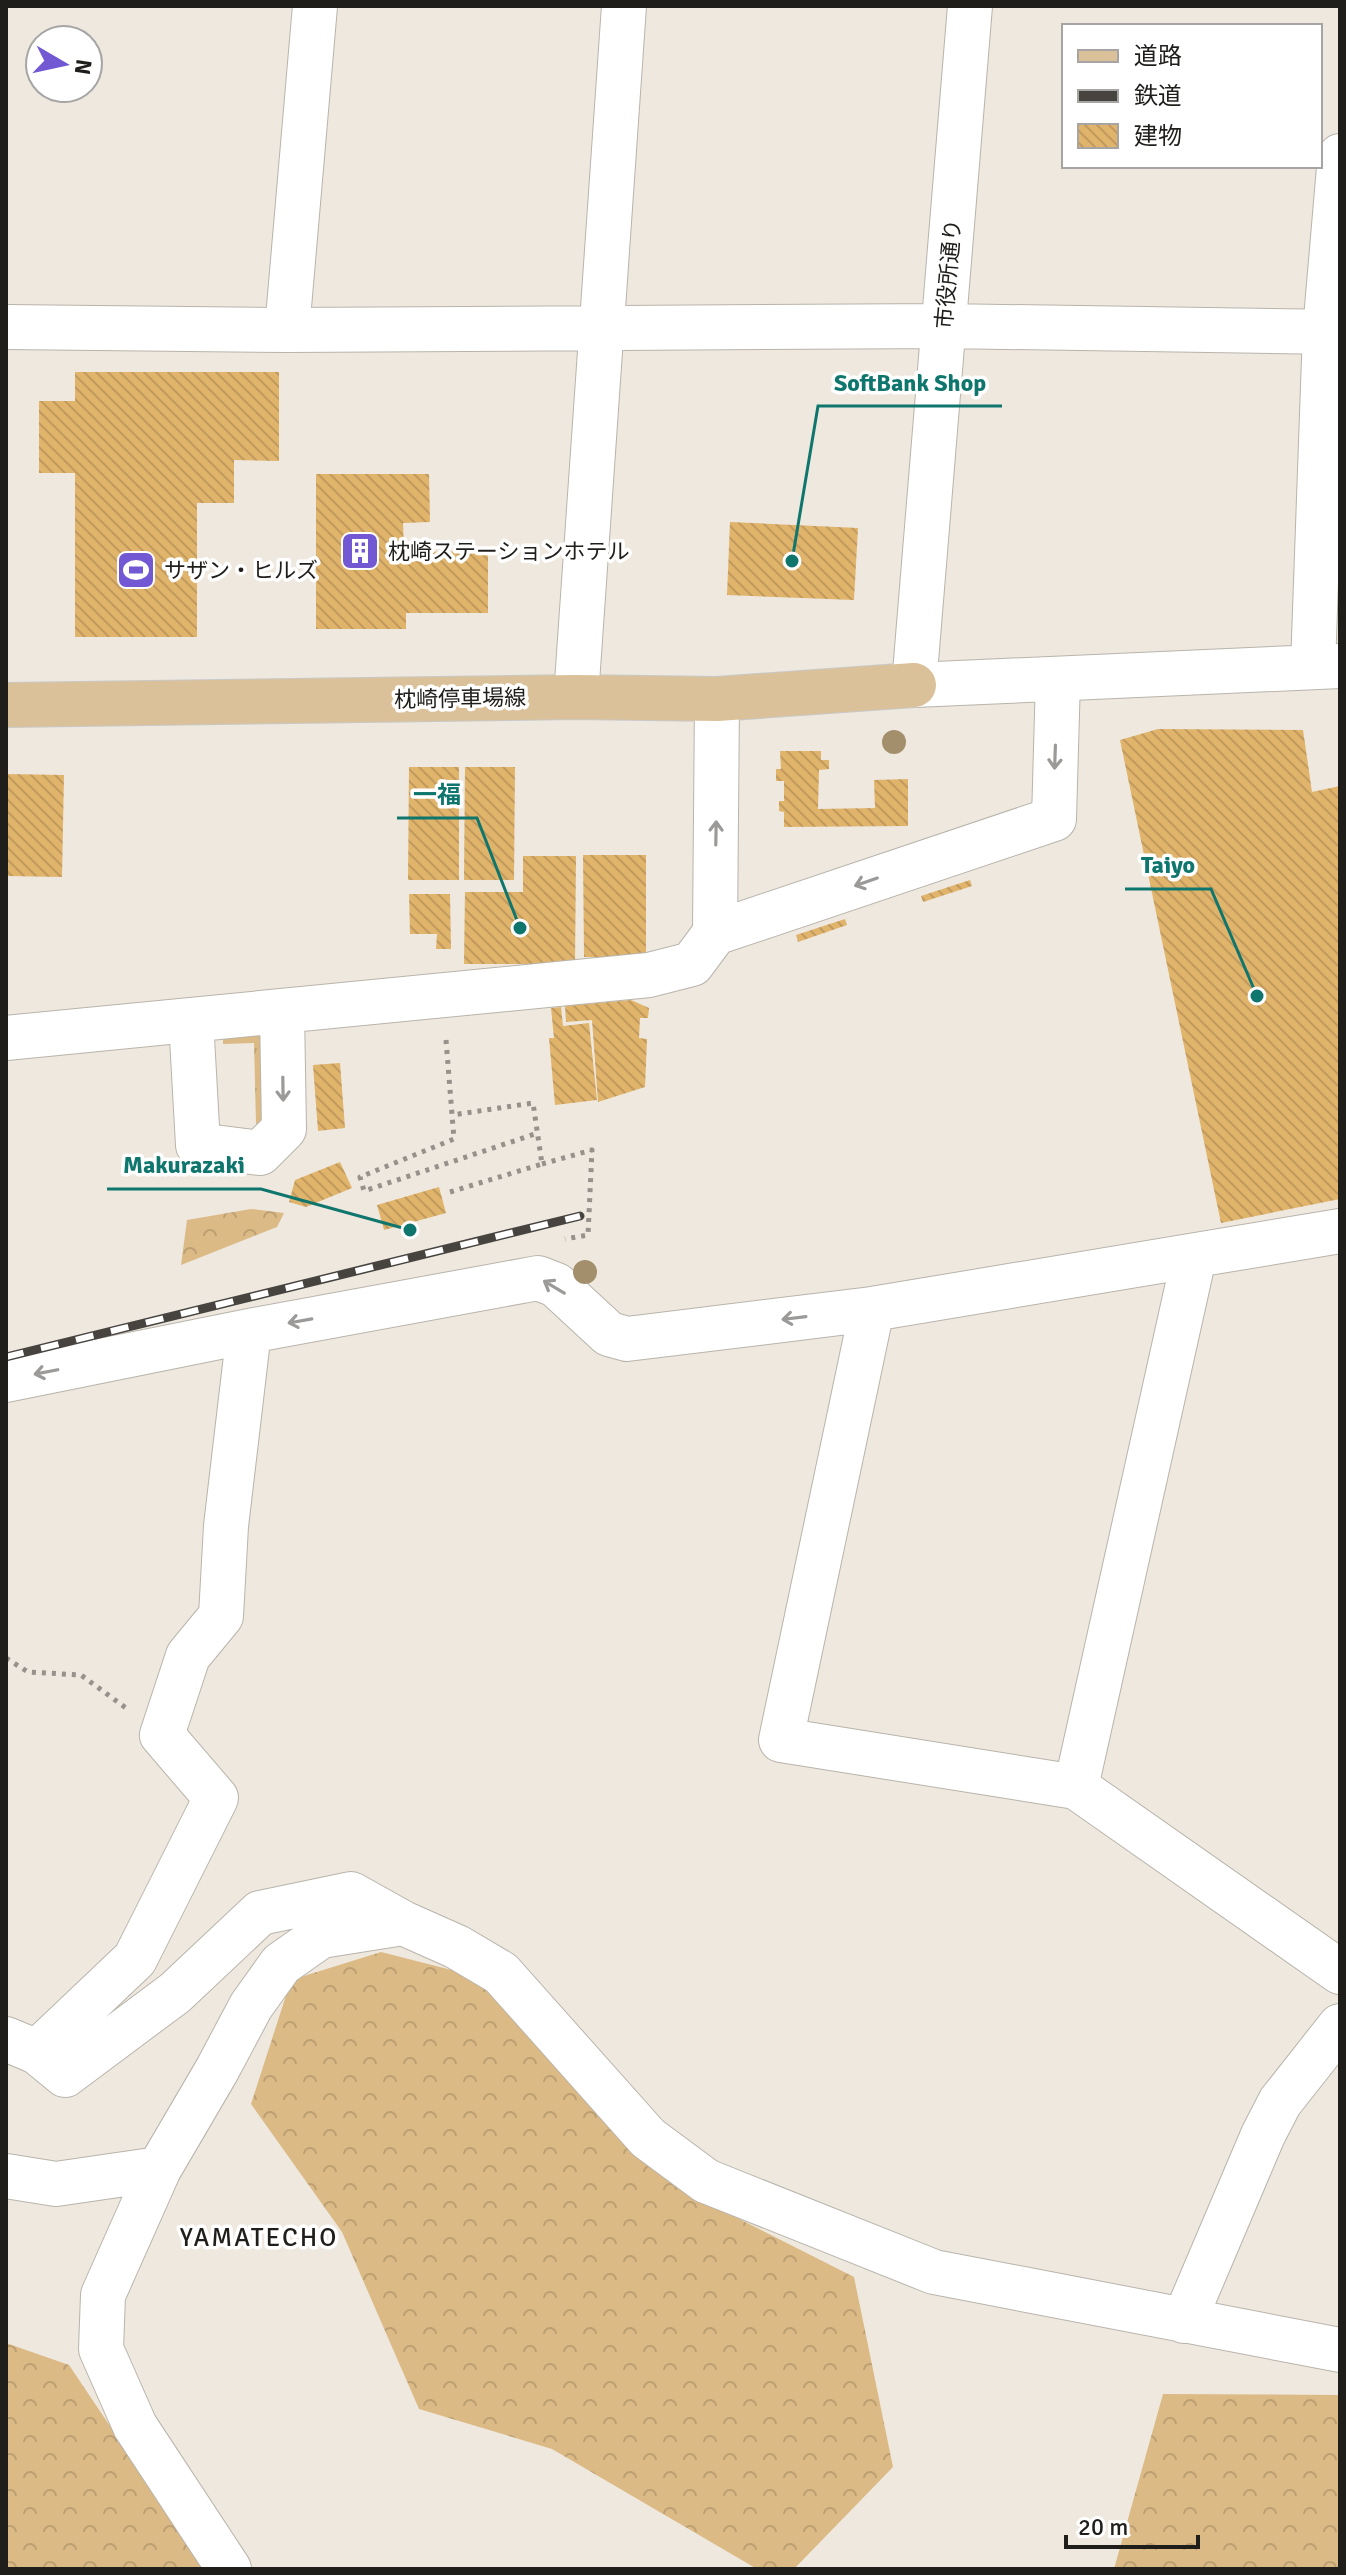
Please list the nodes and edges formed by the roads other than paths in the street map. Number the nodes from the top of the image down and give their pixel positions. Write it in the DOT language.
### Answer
graph roads {
  1 [pos="315,6"];
  2 [pos="624,6"];
  3 [pos="970,6"];
  4 [pos="1340,156"];
  5 [pos="943,326"];
  6 [pos="6,327"];
  7 [pos="602,328"];
  8 [pos="287,330"];
  9 [pos="1333,332"];
  10 [pos="1327,666"];
  11 [pos="1058,679"];
  12 [pos="914,685"];
  13 [pos="576,697"];
  14 [pos="717,699"];
  15 [pos="6,705"];
  16 [pos="715,933"];
  17 [pos="282,1011"];
  18 [pos="191,1020"];
  19 [pos="6,1038"];
  20 [pos="1340,1231"];
  21 [pos="1194,1257"];
  22 [pos="872,1309"];
  23 [pos="249,1331"];
  24 [pos="6,1380"];
  25 [pos="1076,1787"];
  26 [pos="403,1923"];
  27 [pos="1340,1972"];
  28 [pos="1340,2026"];
  29 [pos="22,2045"];
  30 [pos="159,2169"];
  31 [pos="6,2176"];
  32 [pos="1184,2321"];
  33 [pos="1340,2350"];
  34 [pos="229,2569"];
  1 -- 8 [label="street"];
  2 -- 7 [label="street"];
  3 -- 5 [label="street, 市役所通り"];
  4 -- 9 [label="street"];
  5 -- 7 [label="street"];
  5 -- 9 [label="street"];
  5 -- 12 [label="street, 市役所通り"];
  6 -- 8 [label="street"];
  7 -- 8 [label="street"];
  7 -- 13 [label="street"];
  9 -- 10 [label="street"];
  10 -- 11 [label="street"];
  11 -- 12 [label="street"];
  11 -- 16 [label="street, one-way"];
  12 -- 14 [label="main road, 枕崎停車場線"];
  13 -- 14 [label="main road, 枕崎停車場線"];
  13 -- 15 [label="main road, 枕崎停車場線"];
  16 -- 14 [label="street, one-way"];
  16 -- 17 [label="street"];
  17 -- 18 [label="street"];
  17 -- 18 [label="street, one-way"];
  18 -- 19 [label="street"];
  20 -- 21 [label="street"];
  21 -- 22 [label="street"];
  21 -- 25 [label="street"];
  22 -- 23 [label="street, one-way"];
  22 -- 25 [label="street"];
  23 -- 24 [label="street, one-way"];
  23 -- 29 [label="street"];
  25 -- 27 [label="street"];
  26 -- 29 [label="street"];
  26 -- 30 [label="street"];
  26 -- 32 [label="street"];
  28 -- 32 [label="street"];
  30 -- 31 [label="street"];
  30 -- 34 [label="street"];
  32 -- 33 [label="street"];
}
